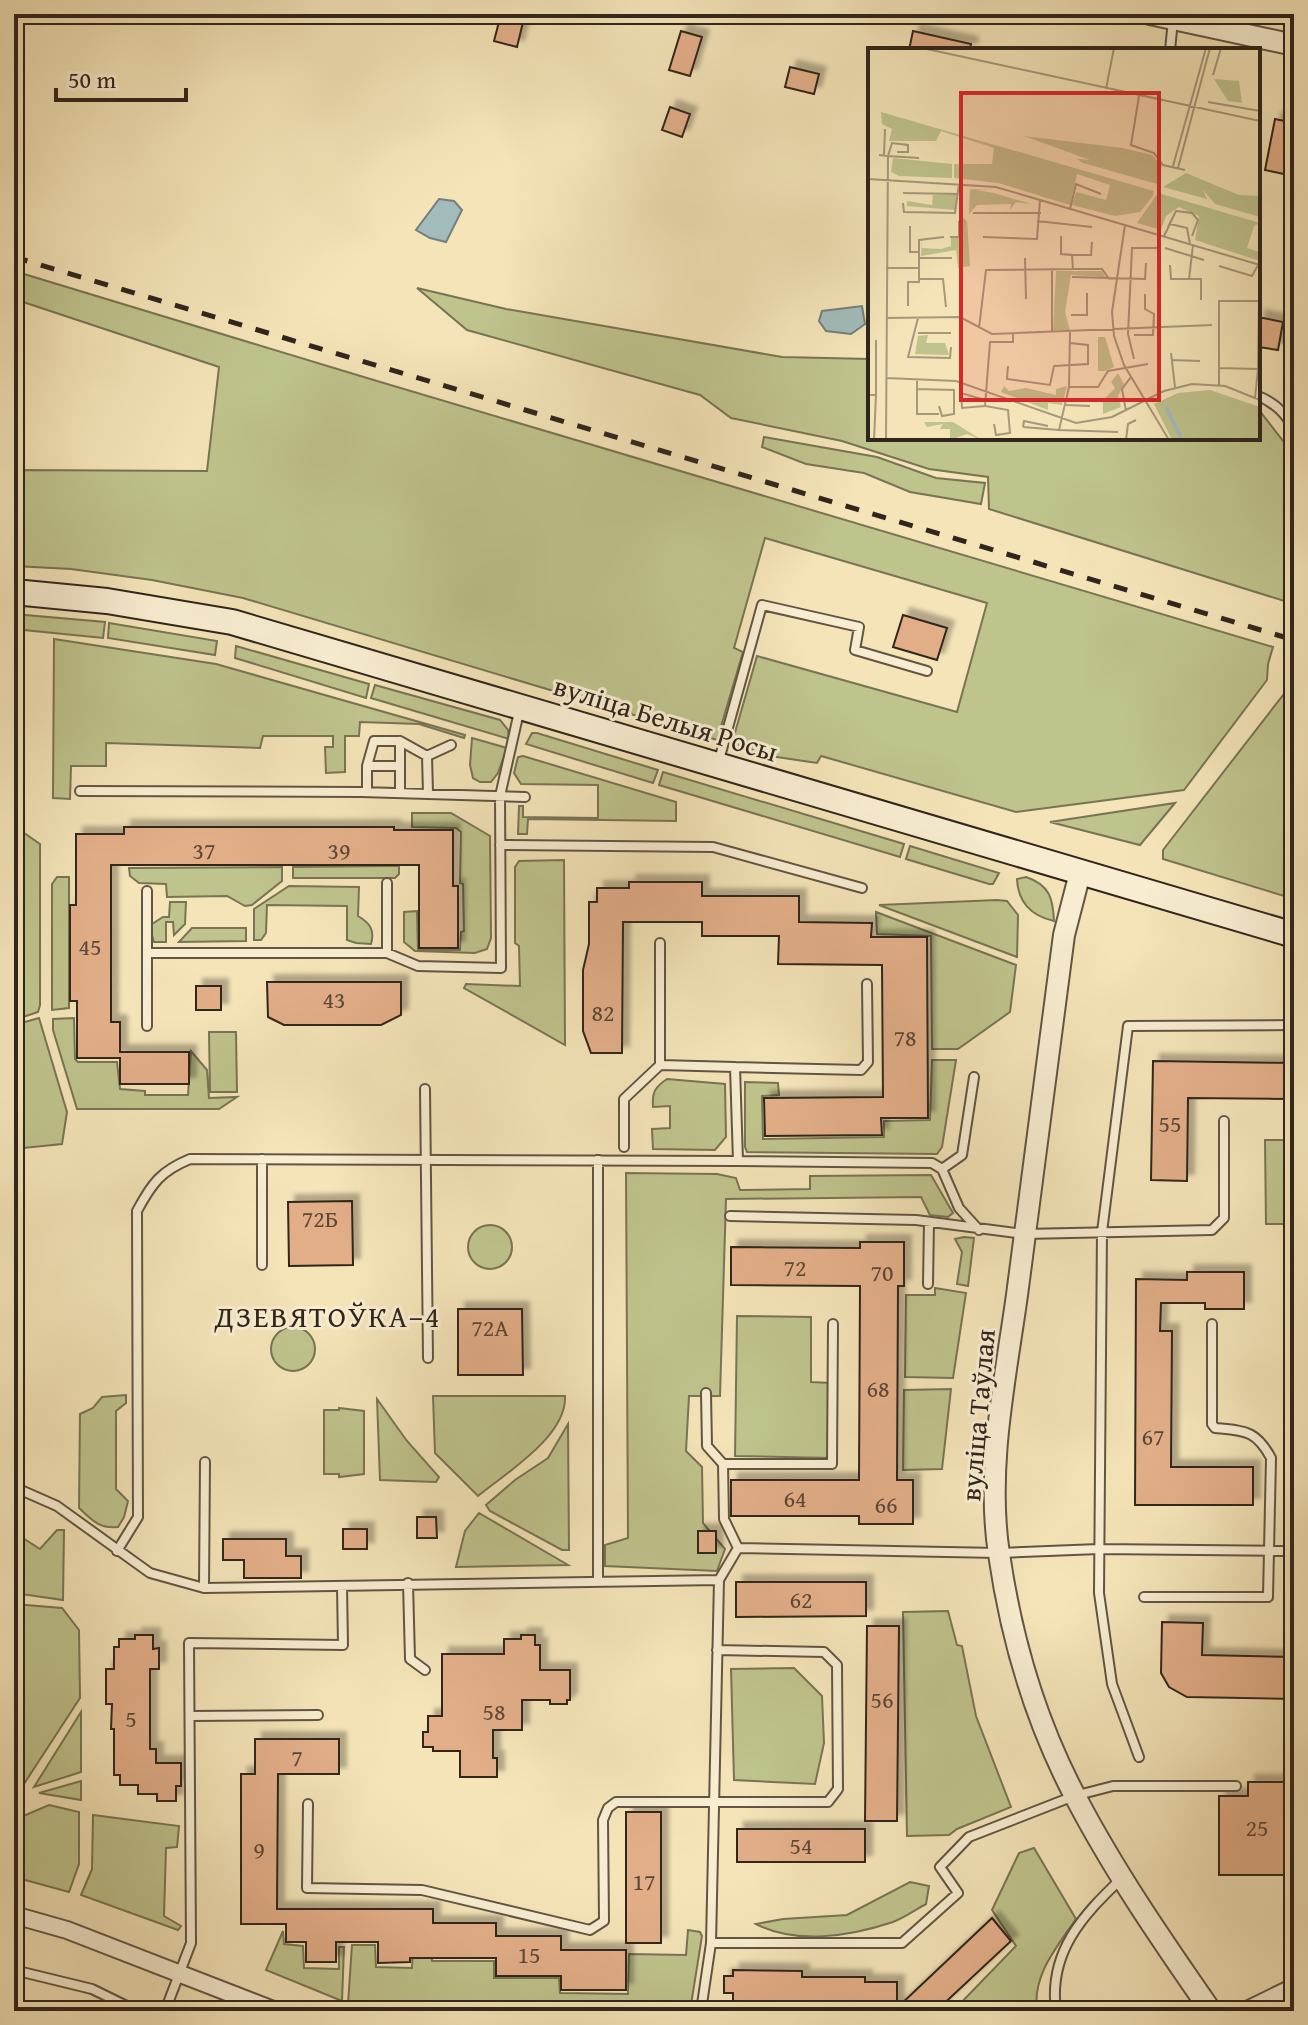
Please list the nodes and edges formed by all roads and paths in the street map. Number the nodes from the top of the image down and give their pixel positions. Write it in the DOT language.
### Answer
graph roads {
  1 [pos="1150,14"];
  2 [pos="1173,19"];
  3 [pos="1294,45"];
  4 [pos="1170,48"];
  5 [pos="1260,397"];
  6 [pos="1294,429"];
  7 [pos="14,592"];
  8 [pos="927,671"];
  9 [pos="521,707"];
  10 [pos="400,741"];
  11 [pos="451,745"];
  12 [pos="427,756"];
  13 [pos="717,765"];
  14 [pos="367,766"];
  15 [pos="400,766"];
  16 [pos="80,791"];
  17 [pos="367,792"];
  18 [pos="400,793"];
  19 [pos="428,793"];
  20 [pos="500,796"];
  21 [pos="525,797"];
  22 [pos="500,845"];
  23 [pos="1080,873"];
  24 [pos="387,883"];
  25 [pos="862,888"];
  26 [pos="147,891"];
  27 [pos="1294,935"];
  28 [pos="660,943"];
  29 [pos="147,953"];
  30 [pos="387,953"];
  31 [pos="867,984"];
  32 [pos="1294,1025"];
  33 [pos="147,1026"];
  34 [pos="660,1065"];
  35 [pos="735,1067"];
  36 [pos="974,1077"];
  37 [pos="425,1089"];
  38 [pos="1224,1121"];
  39 [pos="624,1147"];
  40 [pos="262,1159"];
  41 [pos="426,1160"];
  42 [pos="598,1160"];
  43 [pos="738,1161"];
  44 [pos="942,1169"];
  45 [pos="730,1216"];
  46 [pos="929,1222"];
  47 [pos="980,1230"];
  48 [pos="1102,1232"];
  49 [pos="1024,1234"];
  50 [pos="262,1265"];
  51 [pos="928,1284"];
  52 [pos="833,1324"];
  53 [pos="1212,1324"];
  54 [pos="428,1358"];
  55 [pos="706,1393"];
  56 [pos="205,1462"];
  57 [pos="723,1464"];
  58 [pos="14,1487"];
  59 [pos="738,1548"];
  60 [pos="1099,1549"];
  61 [pos="117,1551"];
  62 [pos="1269,1551"];
  63 [pos="1294,1551"];
  64 [pos="999,1553"];
  65 [pos="719,1580"];
  66 [pos="598,1582"];
  67 [pos="408,1583"];
  68 [pos="342,1586"];
  69 [pos="204,1588"];
  70 [pos="1144,1597"];
  71 [pos="717,1650"];
  72 [pos="425,1670"];
  73 [pos="318,1715"];
  74 [pos="190,1716"];
  75 [pos="1139,1757"];
  76 [pos="1236,1786"];
  77 [pos="1074,1796"];
  78 [pos="714,1801"];
  79 [pos="308,1804"];
  80 [pos="1123,1877"];
  81 [pos="14,1915"];
  82 [pos="711,1943"];
  83 [pos="14,1970"];
  84 [pos="181,1973"];
  85 [pos="1294,1987"];
  86 [pos="137,2011"];
  87 [pos="165,2011"];
  88 [pos="276,2011"];
  89 [pos="701,2011"];
  90 [pos="1056,2011"];
  91 [pos="1211,2011"];
  92 [pos="1245,2011"];
  1 -- 2 [label="street"];
  2 -- 3 [label="street"];
  2 -- 4 [label="lane"];
  5 -- 6 [label="lane"];
  7 -- 9 [label="main road, вуліца Белыя Росы"];
  8 -- 13 [label="lane"];
  9 -- 13 [label="main road, вуліца Белыя Росы"];
  9 -- 20 [label="lane"];
  10 -- 12 [label="lane"];
  10 -- 14 [label="lane"];
  10 -- 15 [label="lane"];
  11 -- 12 [label="lane"];
  12 -- 19 [label="lane"];
  13 -- 23 [label="main road, вуліца Белыя Росы"];
  14 -- 15 [label="lane"];
  14 -- 17 [label="lane"];
  15 -- 18 [label="lane"];
  16 -- 17 [label="lane"];
  17 -- 18 [label="lane"];
  18 -- 19 [label="lane"];
  19 -- 20 [label="lane"];
  20 -- 21 [label="lane"];
  20 -- 22 [label="lane"];
  22 -- 25 [label="lane"];
  22 -- 30 [label="lane"];
  23 -- 27 [label="main road, вуліца Белыя Росы"];
  23 -- 49 [label="street, вуліца Таўлая"];
  24 -- 30 [label="lane"];
  26 -- 29 [label="lane"];
  28 -- 34 [label="lane"];
  29 -- 30 [label="lane"];
  29 -- 33 [label="lane"];
  31 -- 35 [label="lane"];
  32 -- 48 [label="lane"];
  34 -- 35 [label="lane"];
  34 -- 39 [label="lane"];
  35 -- 43 [label="lane"];
  36 -- 44 [label="lane"];
  37 -- 41 [label="lane"];
  38 -- 48 [label="lane"];
  40 -- 41 [label="lane"];
  40 -- 50 [label="lane"];
  40 -- 61 [label="lane"];
  41 -- 42 [label="lane"];
  41 -- 54 [label="lane"];
  42 -- 43 [label="lane"];
  42 -- 66 [label="lane"];
  43 -- 44 [label="lane"];
  44 -- 47 [label="lane"];
  45 -- 46 [label="lane"];
  46 -- 47 [label="lane"];
  46 -- 51 [label="lane"];
  47 -- 49 [label="lane"];
  48 -- 49 [label="lane"];
  48 -- 60 [label="lane"];
  49 -- 64 [label="street, вуліца Таўлая"];
  52 -- 57 [label="lane"];
  53 -- 62 [label="lane"];
  55 -- 57 [label="lane"];
  56 -- 69 [label="lane"];
  57 -- 59 [label="lane"];
  58 -- 61 [label="lane"];
  59 -- 64 [label="lane"];
  59 -- 65 [label="lane"];
  60 -- 62 [label="lane"];
  60 -- 64 [label="lane"];
  60 -- 75 [label="lane"];
  61 -- 69 [label="lane"];
  62 -- 63 [label="lane"];
  62 -- 70 [label="lane"];
  64 -- 77 [label="street, вуліца Таўлая"];
  65 -- 66 [label="lane"];
  65 -- 71 [label="lane"];
  66 -- 67 [label="lane"];
  67 -- 68 [label="lane"];
  67 -- 72 [label="lane"];
  68 -- 69 [label="lane"];
  68 -- 74 [label="lane"];
  71 -- 78 [label="lane"];
  71 -- 78 [label="lane"];
  73 -- 74 [label="lane"];
  74 -- 84 [label="lane"];
  76 -- 77 [label="lane"];
  77 -- 80 [label="street, вуліца Таўлая"];
  77 -- 82 [label="lane"];
  78 -- 79 [label="lane"];
  78 -- 82 [label="lane"];
  80 -- 90 [label="lane"];
  80 -- 91 [label="street, вуліца Таўлая"];
  81 -- 84 [label="street"];
  82 -- 89 [label="lane"];
  83 -- 86 [label="lane"];
  84 -- 87 [label="lane"];
  84 -- 88 [label="street"];
  85 -- 92 [label="street"];
}
